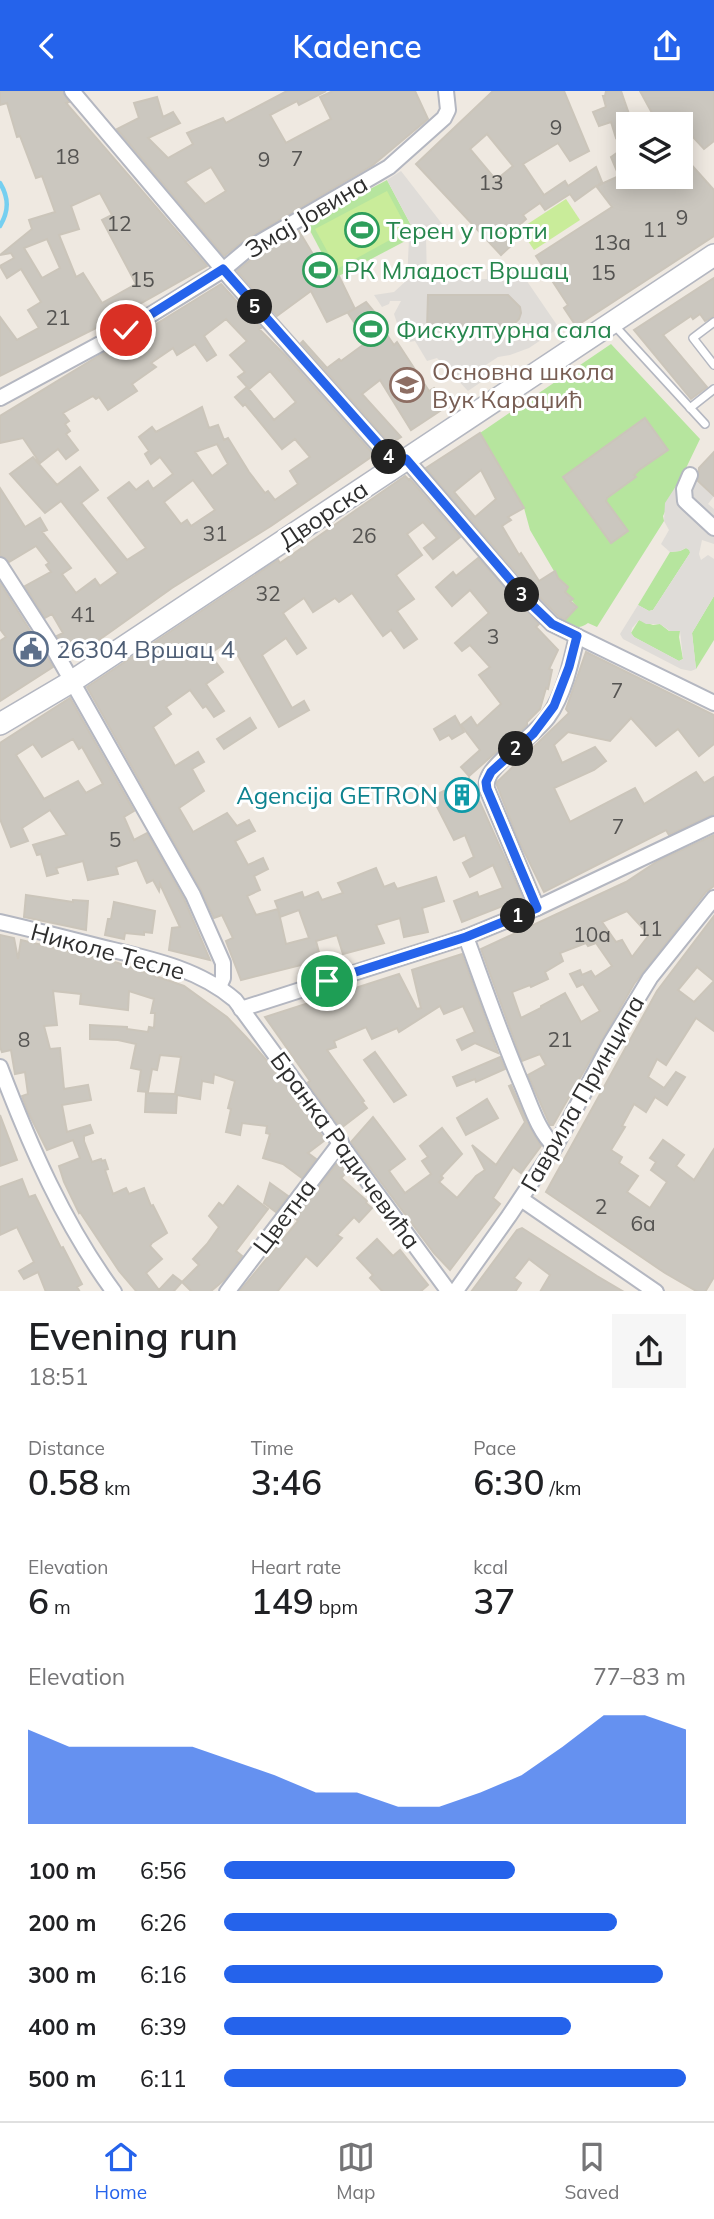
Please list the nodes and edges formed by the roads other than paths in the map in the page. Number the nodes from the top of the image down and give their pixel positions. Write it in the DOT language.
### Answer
graph roads {
  1 [pos="72,91"];
  2 [pos="447,96"];
  3 [pos="714,255"];
  4 [pos="223,269"];
  5 [pos="714,322"];
  6 [pos="612,323"];
  7 [pos="714,365"];
  8 [pos="714,389"];
  9 [pos="0,398"];
  10 [pos="690,408"];
  11 [pos="705,424"];
  12 [pos="401,462"];
  13 [pos="690,475"];
  14 [pos="714,529"];
  15 [pos="0,565"];
  16 [pos="577,636"];
  17 [pos="71,682"];
  18 [pos="714,702"];
  19 [pos="0,724"];
  20 [pos="714,824"];
  21 [pos="714,898"];
  22 [pos="537,908"];
  23 [pos="0,922"];
  24 [pos="466,937"];
  25 [pos="219,987"];
  26 [pos="241,1009"];
  27 [pos="0,1067"];
  28 [pos="341,1142"];
  29 [pos="555,1147"];
  30 [pos="521,1199"];
  31 [pos="114,1291"];
  32 [pos="227,1291"];
  33 [pos="449,1291"];
  34 [pos="455,1291"];
  35 [pos="656,1291"];
  1 -- 4 [label="street"];
  2 -- 4 [label="street, Змај Јовина"];
  3 -- 6 [label="main road, Дворска"];
  4 -- 9 [label="street, Змај Јовина"];
  4 -- 12 [label="street"];
  5 -- 7 [label="lane"];
  6 -- 10 [label="lane"];
  6 -- 12 [label="main road, Дворска"];
  8 -- 10 [label="lane"];
  10 -- 11 [label="lane"];
  12 -- 16 [label="street"];
  12 -- 17 [label="main road, Дворска"];
  13 -- 14 [label="street"];
  15 -- 17 [label="street"];
  16 -- 18 [label="street"];
  16 -- 22 [label="street"];
  17 -- 19 [label="main road, Дворска"];
  17 -- 25 [label="street"];
  20 -- 22 [label="street"];
  21 -- 29 [label="street, Гаврила Принципа"];
  22 -- 24 [label="street"];
  23 -- 25 [label="street, Николе Тесле"];
  24 -- 26 [label="street"];
  24 -- 29 [label="street"];
  25 -- 26 [label="street, Николе Тесле"];
  26 -- 28 [label="street, Бранка Радичевића"];
  27 -- 31 [label="street"];
  28 -- 32 [label="street, Цветна"];
  28 -- 33 [label="street, Бранка Радичевића"];
  29 -- 30 [label="street, Гаврила Принципа"];
  30 -- 34 [label="street, Гаврила Принципа"];
  30 -- 35 [label="street"];
}
